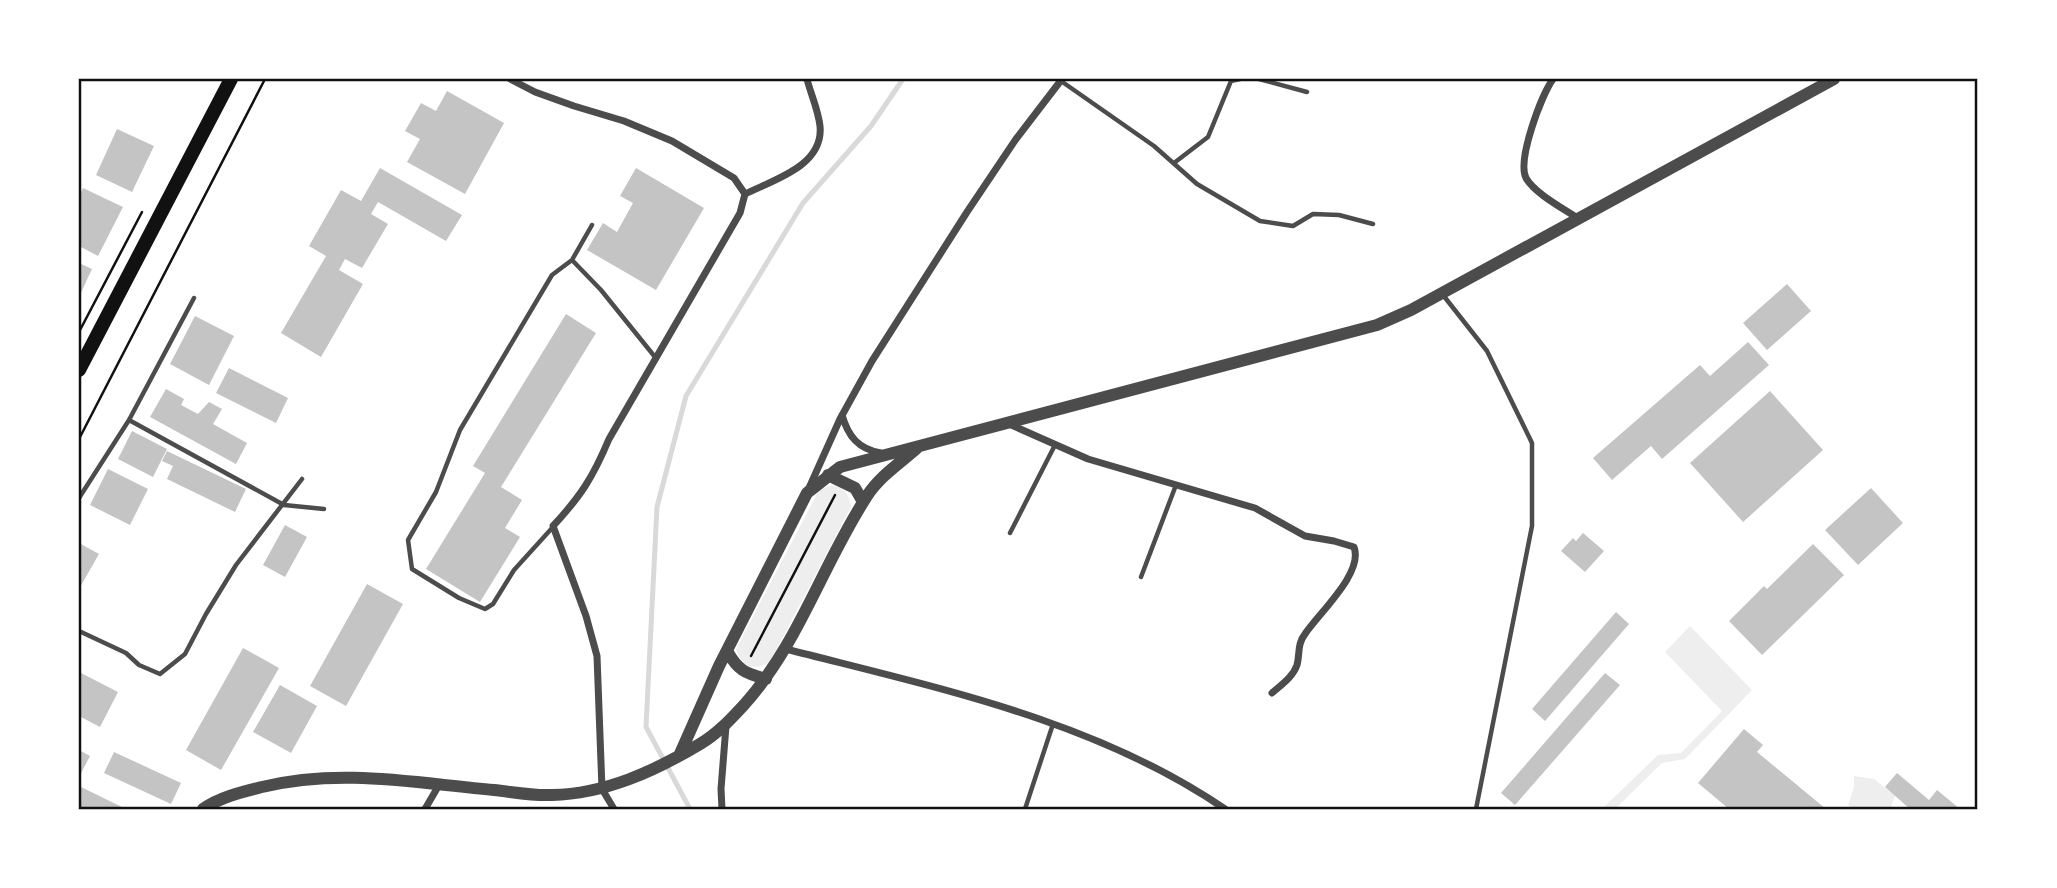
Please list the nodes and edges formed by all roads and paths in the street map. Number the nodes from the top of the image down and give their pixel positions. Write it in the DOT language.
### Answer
graph roads {
  1 [pos="231,79"];
  2 [pos="265,79"];
  3 [pos="510,79"];
  4 [pos="807,79"];
  5 [pos="1240,79"];
  6 [pos="1259,79"];
  7 [pos="1553,79"];
  8 [pos="1835,79"];
  9 [pos="1061,80"];
  10 [pos="1307,92"];
  11 [pos="1174,163"];
  12 [pos="745,194"];
  13 [pos="1579,219"];
  14 [pos="1373,224"];
  15 [pos="592,225"];
  16 [pos="572,260"];
  17 [pos="1442,293"];
  18 [pos="194,298"];
  19 [pos="655,358"];
  20 [pos="79,370"];
  21 [pos="842,415"];
  22 [pos="129,419"];
  23 [pos="1005,422"];
  24 [pos="79,439"];
  25 [pos="1055,444"];
  26 [pos="919,446"];
  27 [pos="886,454"];
  28 [pos="828,475"];
  29 [pos="302,480"];
  30 [pos="1177,484"];
  31 [pos="838,489"];
  32 [pos="807,493"];
  33 [pos="79,498"];
  34 [pos="863,502"];
  35 [pos="284,505"];
  36 [pos="324,509"];
  37 [pos="553,526"];
  38 [pos="1010,533"];
  39 [pos="1141,577"];
  40 [pos="79,631"];
  41 [pos="786,649"];
  42 [pos="727,650"];
  43 [pos="743,671"];
  44 [pos="766,679"];
  45 [pos="1272,693"];
  46 [pos="1053,723"];
  47 [pos="726,725"];
  48 [pos="679,756"];
  49 [pos="440,784"];
  50 [pos="603,789"];
  51 [pos="203,809"];
  52 [pos="425,809"];
  53 [pos="614,809"];
  54 [pos="722,809"];
  55 [pos="1025,809"];
  56 [pos="1224,809"];
  57 [pos="1476,809"];
  1 -- 20 [label="main road"];
  2 -- 24 [label="path"];
  3 -- 12 [label="street"];
  4 -- 12 [label="street"];
  5 -- 11 [label="lane"];
  6 -- 10 [label="lane"];
  7 -- 13 [label="street"];
  8 -- 13 [label="street"];
  9 -- 11 [label="lane"];
  9 -- 21 [label="street"];
  11 -- 14 [label="lane"];
  12 -- 19 [label="street"];
  13 -- 17 [label="street"];
  15 -- 16 [label="lane"];
  16 -- 19 [label="lane"];
  16 -- 37 [label="lane"];
  17 -- 23 [label="street"];
  17 -- 57 [label="lane"];
  18 -- 22 [label="lane"];
  19 -- 37 [label="street"];
  21 -- 27 [label="street"];
  21 -- 32 [label="street"];
  22 -- 33 [label="lane"];
  22 -- 35 [label="lane"];
  23 -- 25 [label="street"];
  23 -- 26 [label="street"];
  25 -- 30 [label="street"];
  25 -- 38 [label="lane"];
  26 -- 27 [label="street"];
  26 -- 34 [label="street"];
  27 -- 28 [label="street"];
  28 -- 32 [label="street"];
  28 -- 34 [label="street"];
  29 -- 35 [label="lane"];
  30 -- 39 [label="lane"];
  30 -- 45 [label="street"];
  31 -- 43 [label="path"];
  32 -- 42 [label="street"];
  34 -- 41 [label="street"];
  35 -- 36 [label="lane"];
  35 -- 40 [label="lane"];
  37 -- 50 [label="street"];
  41 -- 44 [label="street"];
  41 -- 46 [label="street"];
  42 -- 43 [label="street"];
  42 -- 48 [label="street"];
  43 -- 44 [label="street"];
  44 -- 47 [label="street"];
  46 -- 55 [label="lane"];
  46 -- 56 [label="street"];
  47 -- 48 [label="street"];
  47 -- 54 [label="street"];
  48 -- 50 [label="street"];
  49 -- 50 [label="street"];
  49 -- 51 [label="street"];
  49 -- 52 [label="street"];
  50 -- 53 [label="street"];
}
